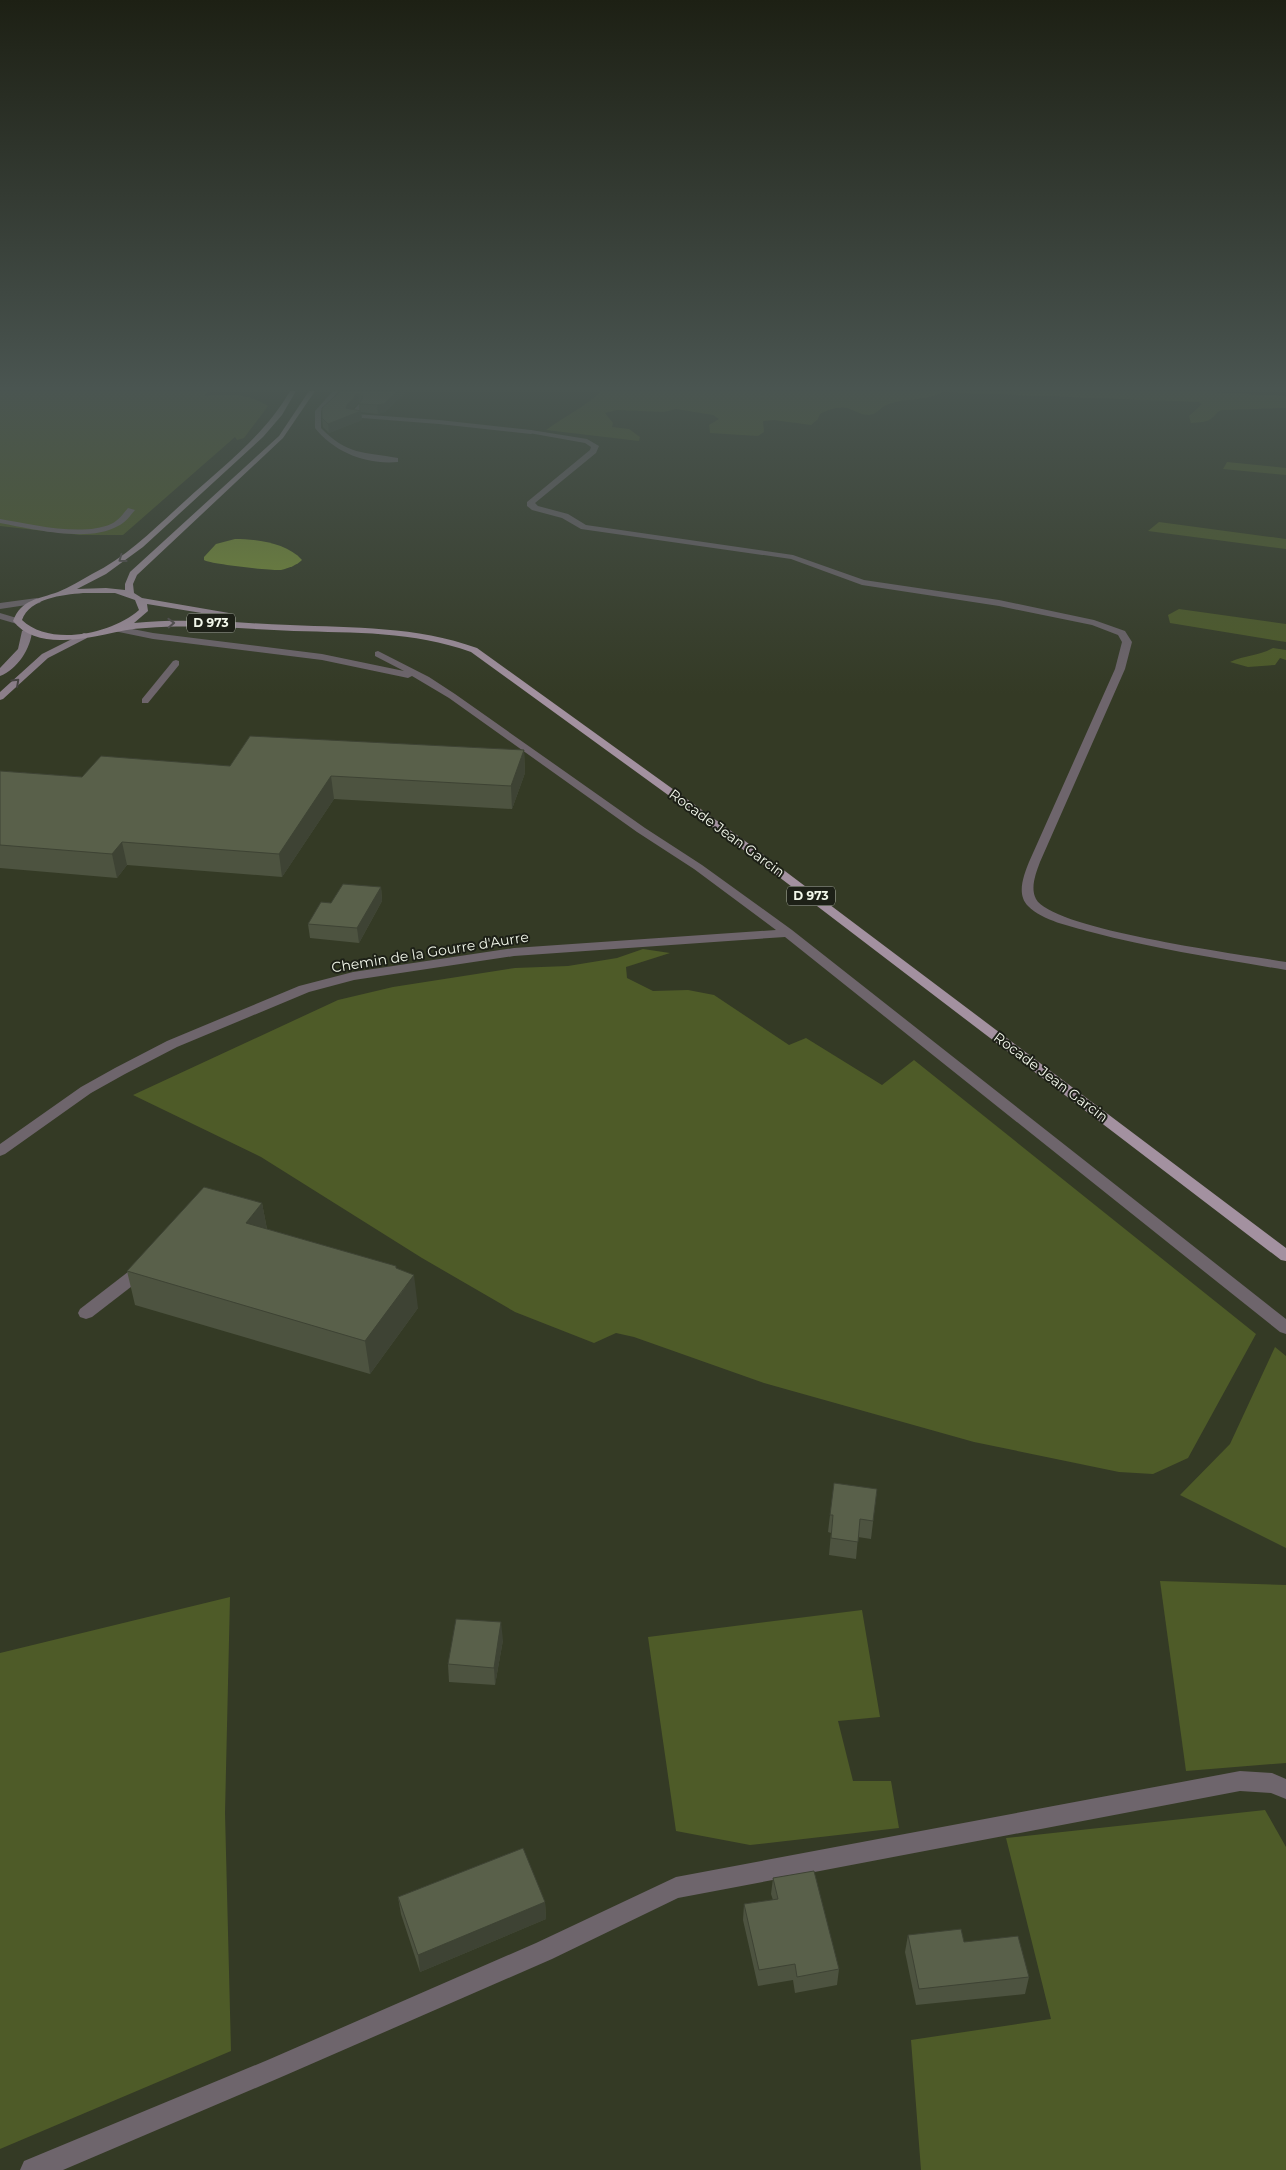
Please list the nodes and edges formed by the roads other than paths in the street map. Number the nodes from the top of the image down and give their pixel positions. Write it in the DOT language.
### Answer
graph roads {
  1 [pos="199,492"];
  2 [pos="221,492"];
  3 [pos="543,492"];
  4 [pos="130,510"];
  5 [pos="0,521"];
  6 [pos="62,593"];
  7 [pos="130,594"];
  8 [pos="140,600"];
  9 [pos="37,601"];
  10 [pos="0,606"];
  11 [pos="0,616"];
  12 [pos="17,621"];
  13 [pos="120,628"];
  14 [pos="299,628"];
  15 [pos="27,631"];
  16 [pos="84,636"];
  17 [pos="378,654"];
  18 [pos="176,663"];
  19 [pos="0,673"];
  20 [pos="426,679"];
  21 [pos="0,697"];
  22 [pos="145,701"];
  23 [pos="788,933"];
  24 [pos="1286,966"];
  25 [pos="0,1151"];
  26 [pos="1286,1256"];
  27 [pos="157,1258"];
  28 [pos="86,1313"];
  29 [pos="1286,1328"];
  30 [pos="1286,1789"];
  31 [pos="33,2170"];
  1 -- 6 [label="main road, one-way"];
  2 -- 7 [label="main road"];
  3 -- 24 [label="street"];
  4 -- 5 [label="street"];
  6 -- 7 [label="main road"];
  6 -- 9 [label="main road"];
  7 -- 8 [label="main road"];
  8 -- 13 [label="main road"];
  8 -- 14 [label="main road, Rocade Jean Garcin / D 973"];
  9 -- 10 [label="street"];
  9 -- 12 [label="main road"];
  11 -- 12 [label="street"];
  12 -- 15 [label="main road"];
  13 -- 14 [label="main road, Rocade Jean Garcin / D 973, one-way"];
  13 -- 16 [label="main road, Rocade Jean Garcin"];
  13 -- 20 [label="street"];
  14 -- 26 [label="main road, Rocade Jean Garcin / D 973"];
  15 -- 16 [label="main road, Rocade Jean Garcin"];
  15 -- 19 [label="main road"];
  21 -- 16 [label="main road, one-way"];
  17 -- 20 [label="street"];
  18 -- 22 [label="street"];
  20 -- 23 [label="street"];
  23 -- 25 [label="street, Chemin de la Gourre d'Aurre"];
  23 -- 29 [label="street"];
  27 -- 28 [label="street"];
  30 -- 31 [label="street"];
}
